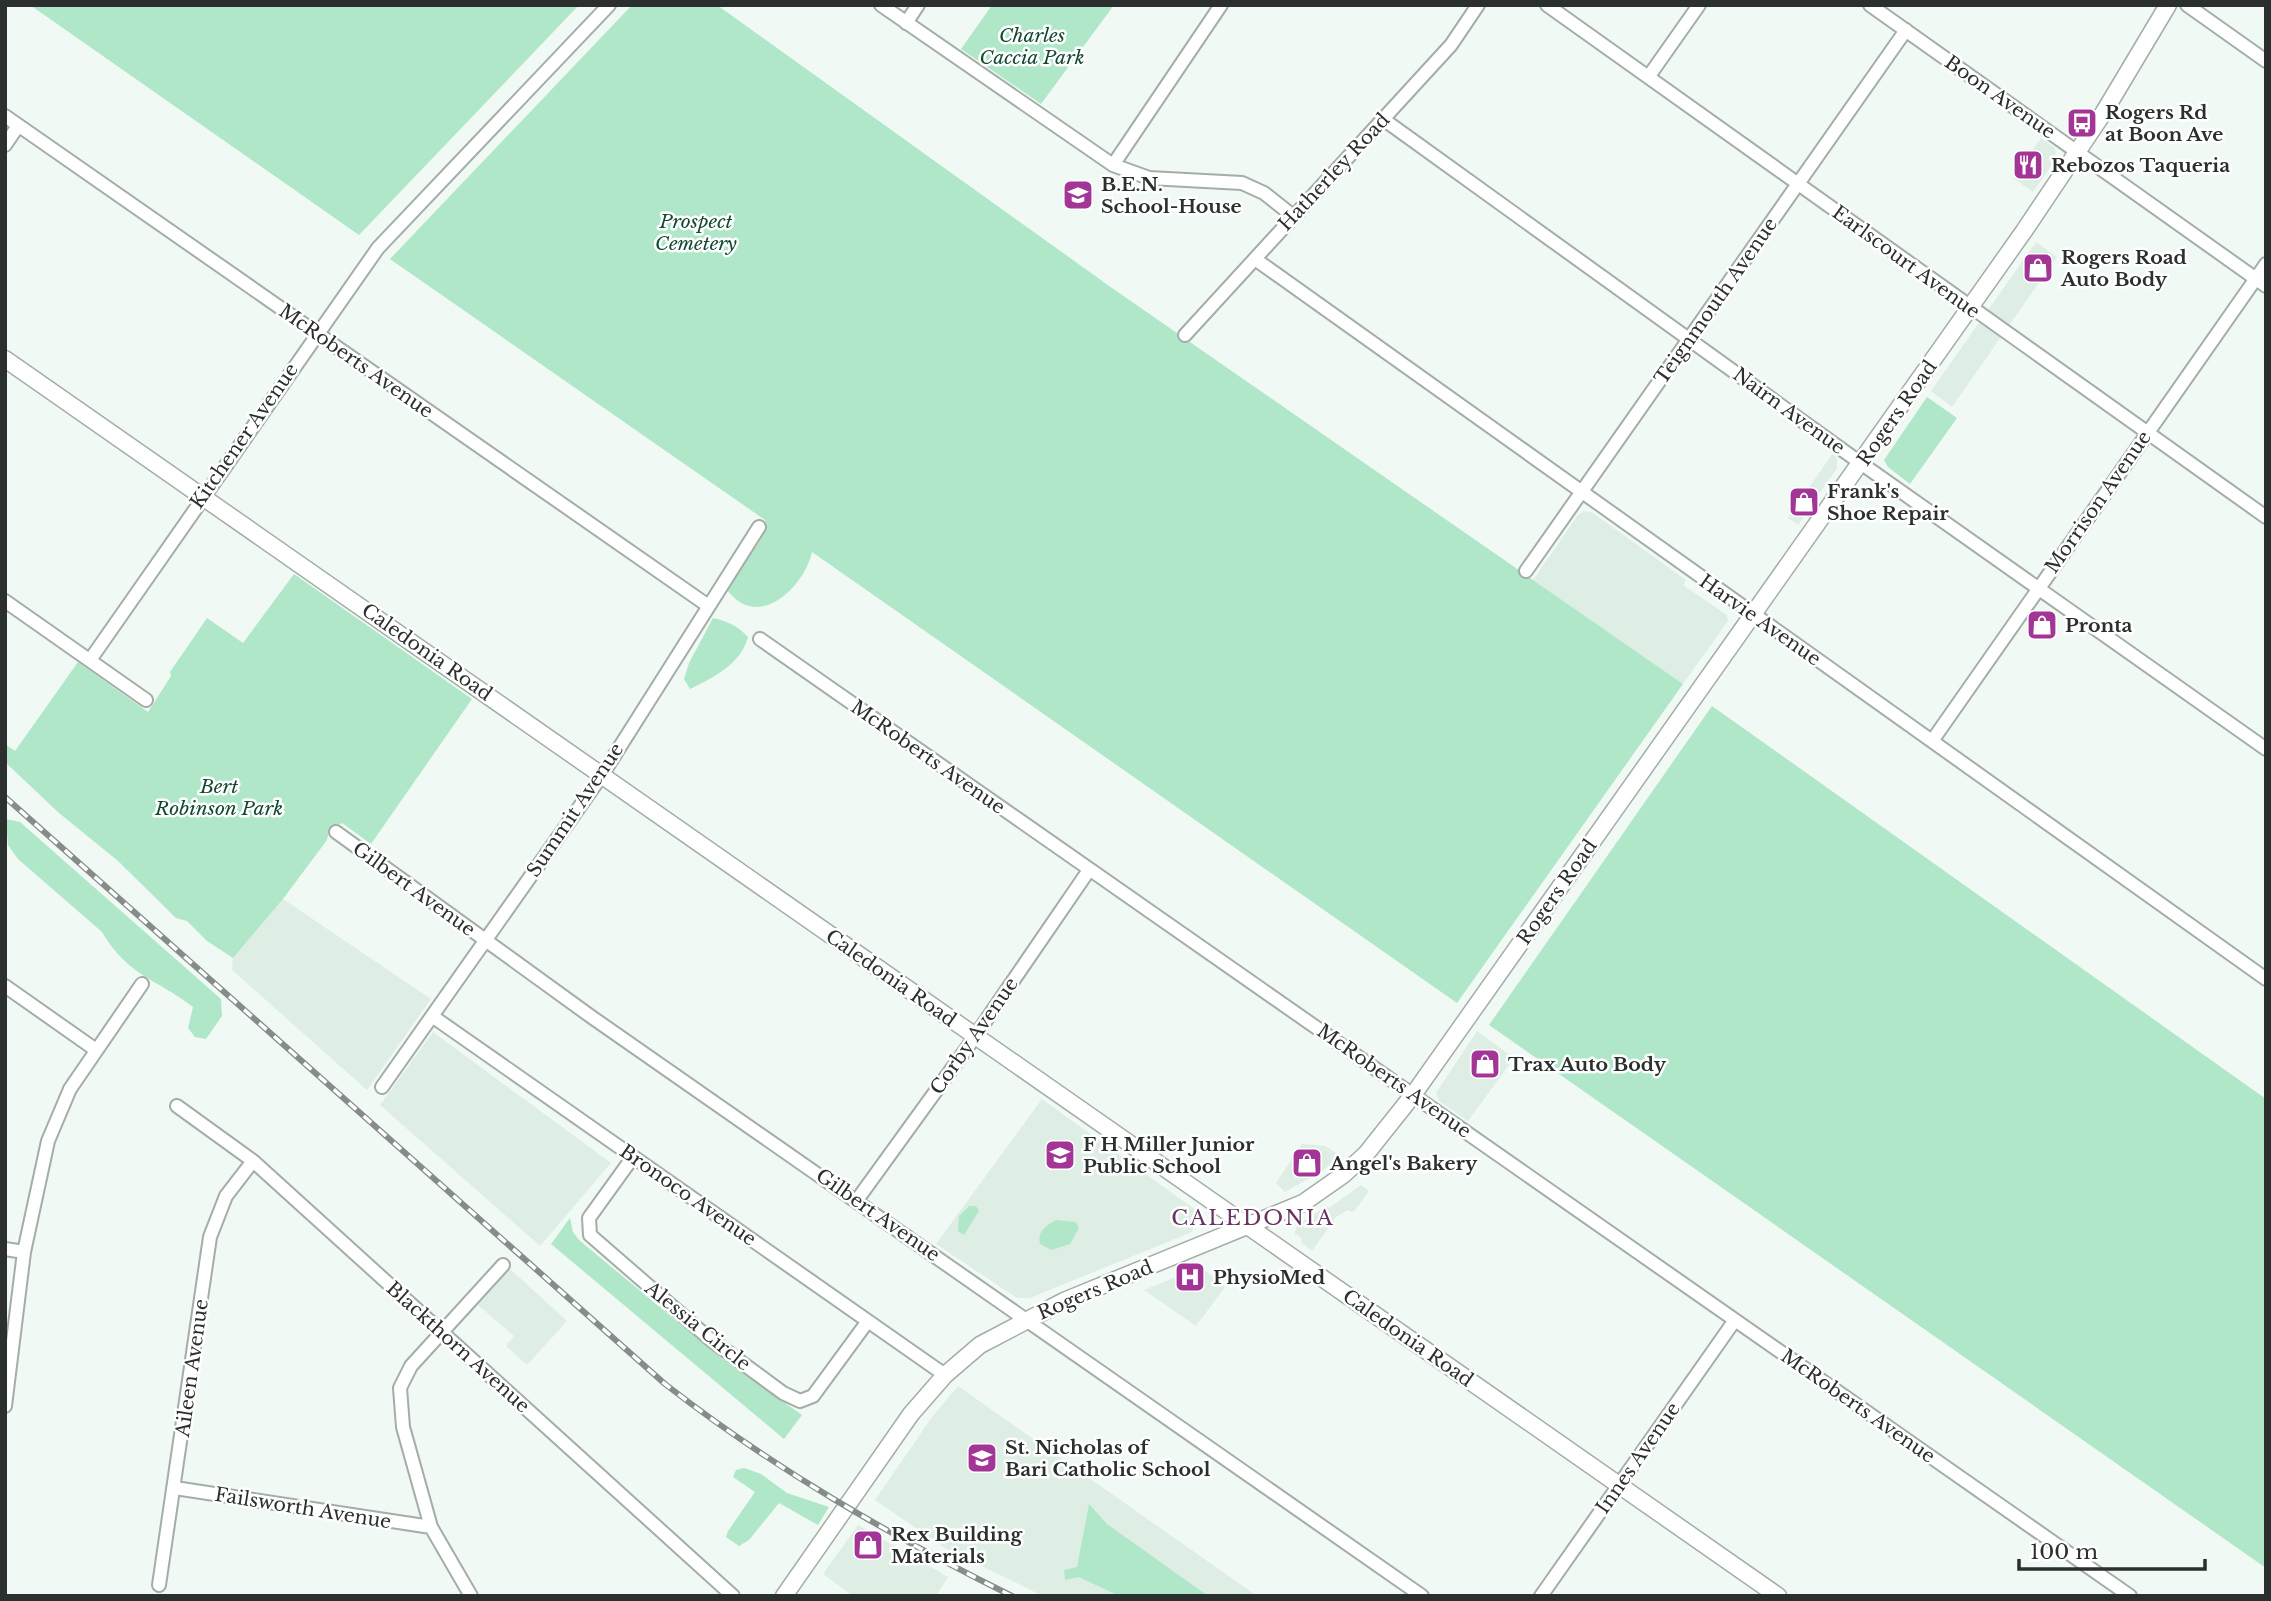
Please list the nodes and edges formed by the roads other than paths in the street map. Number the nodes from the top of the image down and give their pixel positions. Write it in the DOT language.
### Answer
graph roads {
  1 [pos="609,5"];
  2 [pos="881,5"];
  3 [pos="918,5"];
  4 [pos="1222,5"];
  5 [pos="1478,5"];
  6 [pos="1547,5"];
  7 [pos="1699,5"];
  8 [pos="1870,5"];
  9 [pos="2168,5"];
  10 [pos="2187,5"];
  11 [pos="906,23"];
  12 [pos="1906,30"];
  13 [pos="2266,61"];
  14 [pos="1648,76"];
  15 [pos="5,116"];
  16 [pos="1383,119"];
  17 [pos="18,126"];
  18 [pos="5,145"];
  19 [pos="2078,151"];
  20 [pos="1113,165"];
  21 [pos="1798,184"];
  22 [pos="1293,216"];
  23 [pos="1255,259"];
  24 [pos="2266,264"];
  25 [pos="2260,282"];
  26 [pos="1970,307"];
  27 [pos="316,334"];
  28 [pos="1185,335"];
  29 [pos="1690,339"];
  30 [pos="5,359"];
  31 [pos="2147,433"];
  32 [pos="1862,464"];
  33 [pos="1581,492"];
  34 [pos="202,496"];
  35 [pos="2266,517"];
  36 [pos="759,527"];
  37 [pos="1526,571"];
  38 [pos="2038,587"];
  39 [pos="5,601"];
  40 [pos="707,605"];
  41 [pos="1753,615"];
  42 [pos="760,639"];
  43 [pos="90,660"];
  44 [pos="146,700"];
  45 [pos="1932,741"];
  46 [pos="2266,749"];
  47 [pos="603,775"];
  48 [pos="336,832"];
  49 [pos="1089,870"];
  50 [pos="485,940"];
  51 [pos="2266,979"];
  52 [pos="142,984"];
  53 [pos="5,985"];
  54 [pos="432,1016"];
  55 [pos="975,1037"];
  56 [pos="96,1050"];
  57 [pos="383,1087"];
  58 [pos="1413,1095"];
  59 [pos="177,1106"];
  60 [pos="633,1157"];
  61 [pos="253,1161"];
  62 [pos="857,1200"];
  63 [pos="1248,1228"];
  64 [pos="5,1249"];
  65 [pos="24,1252"];
  66 [pos="503,1265"];
  67 [pos="1027,1318"];
  68 [pos="1735,1320"];
  69 [pos="868,1321"];
  70 [pos="441,1332"];
  71 [pos="945,1375"];
  72 [pos="5,1406"];
  73 [pos="1619,1484"];
  74 [pos="175,1488"];
  75 [pos="431,1527"];
  76 [pos="159,1585"];
  77 [pos="471,1596"];
  78 [pos="733,1596"];
  79 [pos="784,1596"];
  80 [pos="1422,1596"];
  81 [pos="1541,1596"];
  82 [pos="1778,1596"];
  83 [pos="2130,1596"];
  1 -- 27 [label="street, Kitchener Avenue"];
  2 -- 11 [label="street"];
  3 -- 11 [label="street"];
  4 -- 20 [label="street"];
  5 -- 16 [label="street, Hatherley Road"];
  6 -- 14 [label="street, Earlscourt Avenue"];
  7 -- 14 [label="street"];
  8 -- 12 [label="street, Boon Avenue"];
  9 -- 19 [label="street, Rogers Road"];
  10 -- 13 [label="street"];
  11 -- 20 [label="street"];
  12 -- 19 [label="street, Boon Avenue"];
  12 -- 21 [label="street, Teignmouth Avenue"];
  14 -- 21 [label="street, Earlscourt Avenue"];
  15 -- 17 [label="street, McRoberts Avenue"];
  16 -- 22 [label="street, Hatherley Road"];
  16 -- 29 [label="street, Nairn Avenue"];
  17 -- 18 [label="street"];
  17 -- 27 [label="street, McRoberts Avenue"];
  19 -- 25 [label="street, Boon Avenue"];
  19 -- 26 [label="street, Rogers Road"];
  20 -- 22 [label="street"];
  21 -- 26 [label="street, Earlscourt Avenue"];
  21 -- 29 [label="street, Teignmouth Avenue"];
  22 -- 23 [label="street, Hatherley Road"];
  23 -- 28 [label="street, Hatherley Road"];
  23 -- 33 [label="street, Harvie Avenue"];
  24 -- 25 [label="street, Morrison Avenue"];
  25 -- 31 [label="street, Morrison Avenue"];
  26 -- 31 [label="street, Earlscourt Avenue"];
  26 -- 32 [label="street, Rogers Road"];
  27 -- 34 [label="street, Kitchener Avenue"];
  27 -- 40 [label="street, McRoberts Avenue"];
  29 -- 32 [label="street, Nairn Avenue"];
  29 -- 33 [label="street, Teignmouth Avenue"];
  30 -- 34 [label="street, Caledonia Road"];
  31 -- 35 [label="street, Earlscourt Avenue"];
  31 -- 38 [label="street, Morrison Avenue"];
  32 -- 38 [label="street, Nairn Avenue"];
  32 -- 41 [label="street, Rogers Road"];
  33 -- 37 [label="street, Teignmouth Avenue"];
  33 -- 41 [label="street, Harvie Avenue"];
  34 -- 43 [label="street, Kitchener Avenue"];
  34 -- 47 [label="street, Caledonia Road"];
  36 -- 40 [label="street, Summit Avenue"];
  38 -- 45 [label="street, Morrison Avenue"];
  38 -- 46 [label="street, Nairn Avenue"];
  39 -- 43 [label="street"];
  40 -- 47 [label="street, Summit Avenue"];
  41 -- 45 [label="street, Harvie Avenue"];
  41 -- 58 [label="street, Rogers Road"];
  42 -- 49 [label="street, McRoberts Avenue"];
  43 -- 44 [label="street"];
  45 -- 51 [label="street, Harvie Avenue"];
  47 -- 50 [label="street, Summit Avenue"];
  47 -- 55 [label="street, Caledonia Road"];
  48 -- 50 [label="street, Gilbert Avenue"];
  49 -- 55 [label="street, Corby Avenue"];
  49 -- 58 [label="street, McRoberts Avenue"];
  50 -- 54 [label="street, Summit Avenue"];
  50 -- 62 [label="street, Gilbert Avenue"];
  52 -- 56 [label="street"];
  53 -- 56 [label="street"];
  54 -- 57 [label="street, Summit Avenue"];
  54 -- 60 [label="street, Bronoco Avenue"];
  55 -- 62 [label="street, Corby Avenue"];
  55 -- 63 [label="street, Caledonia Road"];
  56 -- 65 [label="street"];
  58 -- 63 [label="street, Rogers Road"];
  58 -- 68 [label="street, McRoberts Avenue"];
  59 -- 61 [label="street, Blackthorn Avenue"];
  60 -- 69 [label="street, Bronoco Avenue"];
  60 -- 69 [label="street, Alessia Circle"];
  61 -- 70 [label="street, Blackthorn Avenue"];
  61 -- 74 [label="street, Aileen Avenue"];
  62 -- 67 [label="street, Gilbert Avenue"];
  63 -- 67 [label="street, Rogers Road"];
  63 -- 73 [label="street, Caledonia Road"];
  64 -- 65 [label="street"];
  65 -- 72 [label="street"];
  66 -- 70 [label="street"];
  67 -- 71 [label="street, Rogers Road"];
  67 -- 80 [label="street, Gilbert Avenue"];
  68 -- 73 [label="street, Innes Avenue"];
  68 -- 83 [label="street, McRoberts Avenue"];
  69 -- 71 [label="street, Bronoco Avenue"];
  70 -- 75 [label="street"];
  70 -- 78 [label="street, Blackthorn Avenue"];
  71 -- 79 [label="street, Rogers Road"];
  73 -- 81 [label="street, Innes Avenue"];
  73 -- 82 [label="street, Caledonia Road"];
  74 -- 75 [label="street, Failsworth Avenue"];
  74 -- 76 [label="street, Aileen Avenue"];
  75 -- 77 [label="street"];
}
